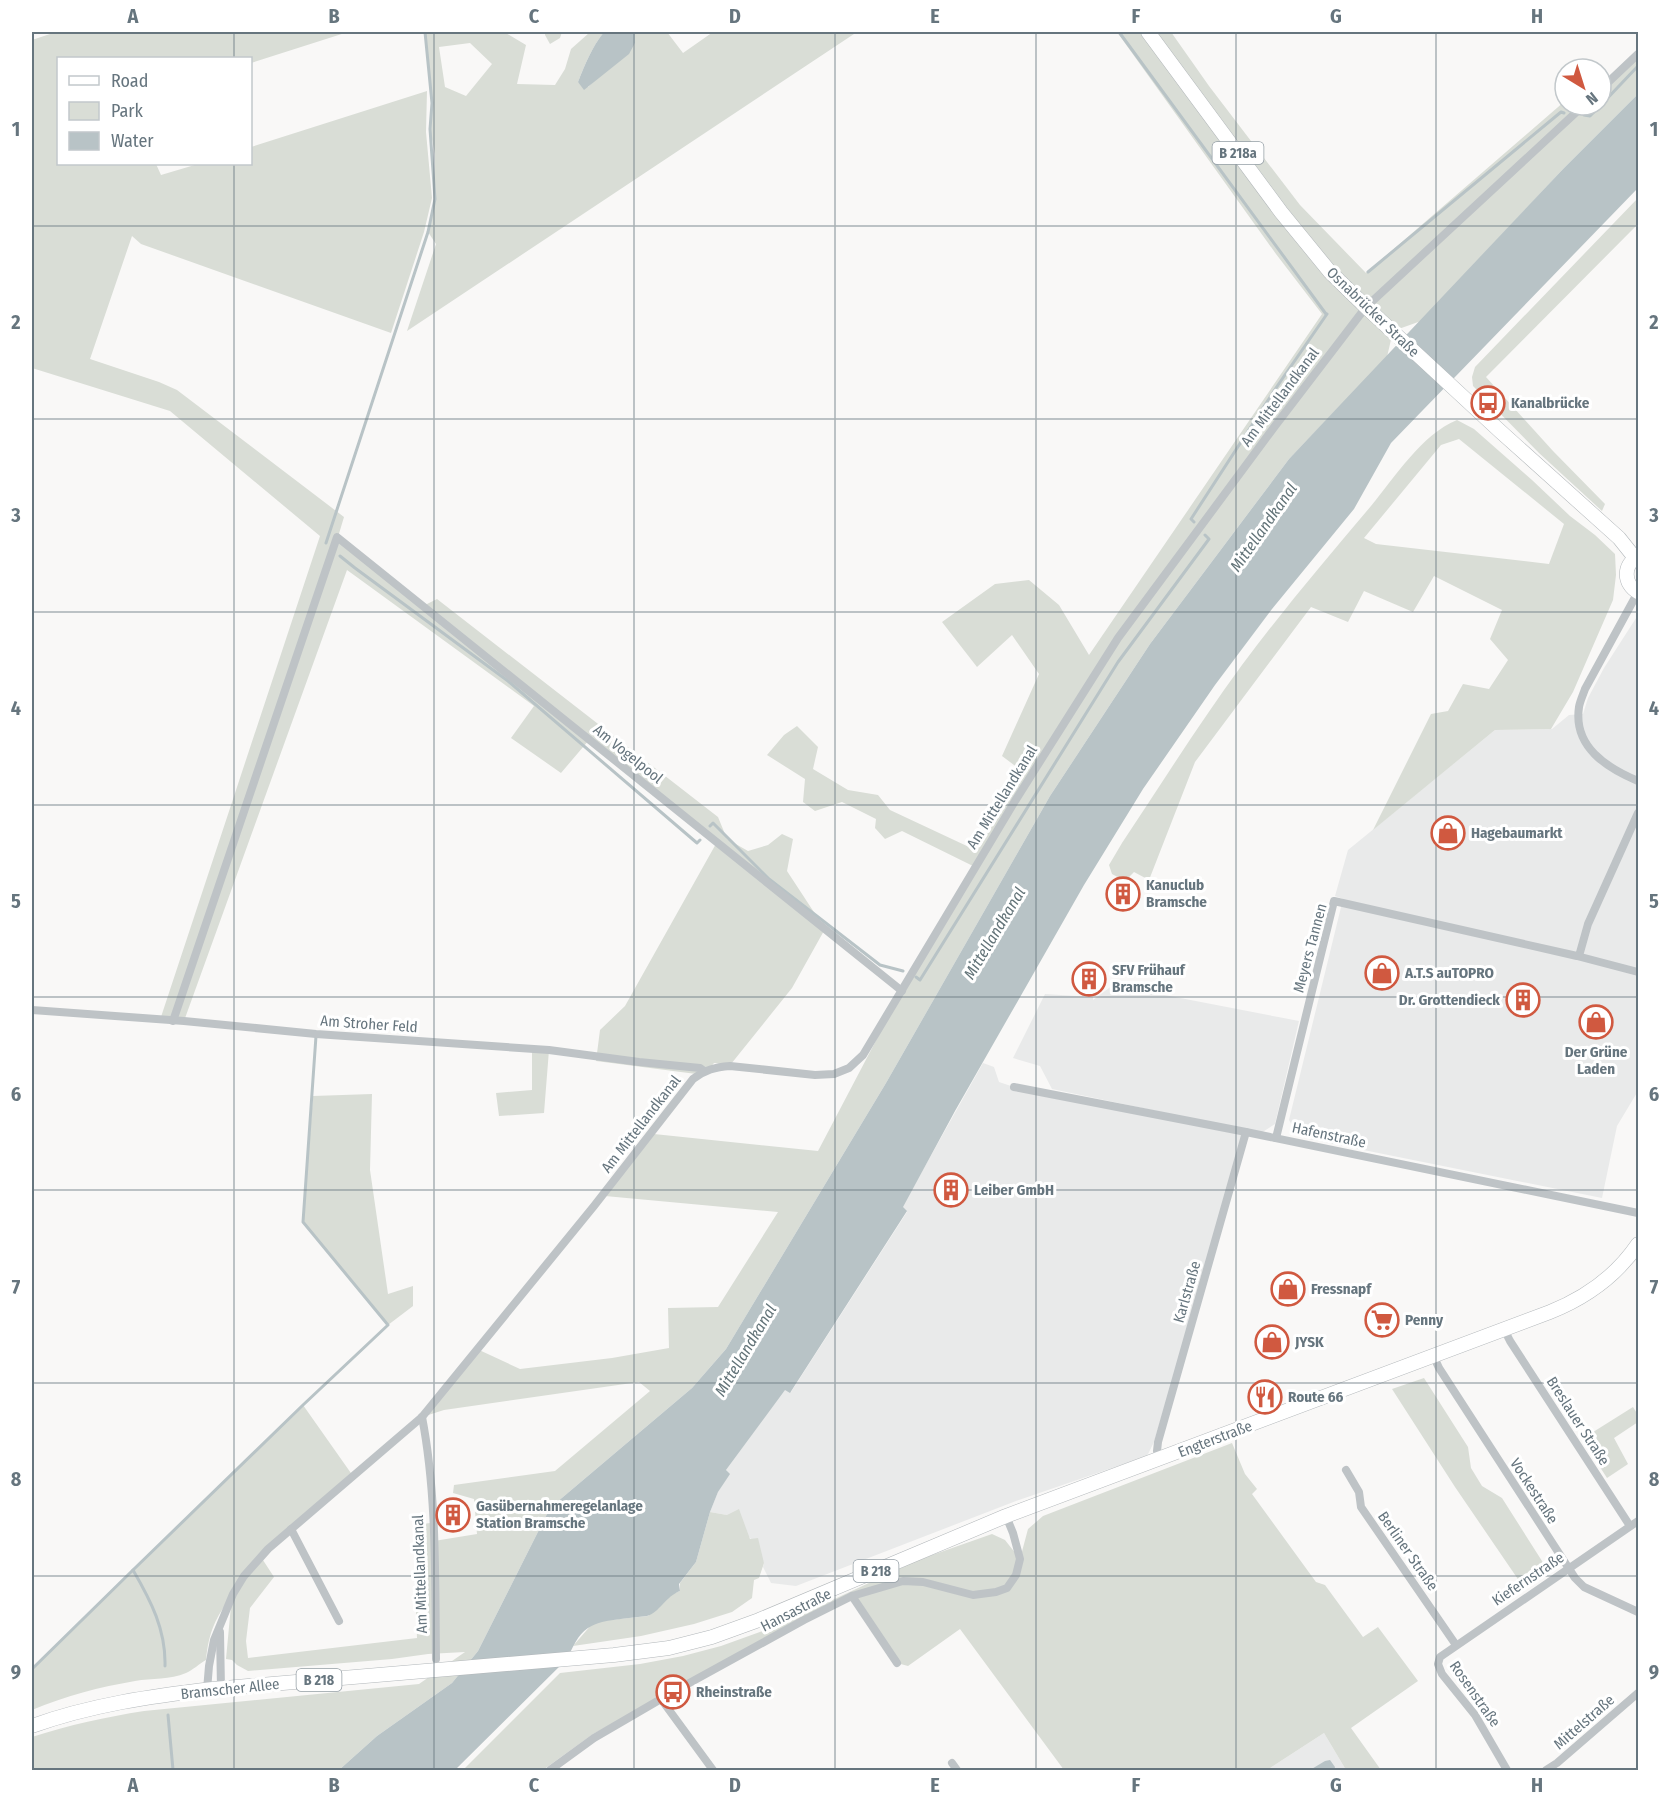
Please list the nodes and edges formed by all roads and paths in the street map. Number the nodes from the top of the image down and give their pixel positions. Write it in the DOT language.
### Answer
graph roads {
  1 [pos="1148,32"];
  2 [pos="1638,54"];
  3 [pos="1613,77"];
  4 [pos="1571,117"];
  5 [pos="1366,307"];
  6 [pos="1637,557"];
  7 [pos="1638,592"];
  8 [pos="1638,781"];
  9 [pos="1638,813"];
  10 [pos="1579,956"];
  11 [pos="1638,972"];
  12 [pos="902,991"];
  13 [pos="32,1010"];
  14 [pos="173,1021"];
  15 [pos="704,1071"];
  16 [pos="1014,1087"];
  17 [pos="1246,1132"];
  18 [pos="1276,1138"];
  19 [pos="1638,1213"];
  20 [pos="1638,1244"];
  21 [pos="1504,1329"];
  22 [pos="1433,1355"];
  23 [pos="422,1417"];
  24 [pos="1160,1460"];
  25 [pos="1346,1470"];
  26 [pos="1006,1516"];
  27 [pos="1638,1521"];
  28 [pos="1630,1526"];
  29 [pos="291,1529"];
  30 [pos="1568,1569"];
  31 [pos="852,1596"];
  32 [pos="1638,1612"];
  33 [pos="339,1621"];
  34 [pos="220,1624"];
  35 [pos="1456,1645"];
  36 [pos="897,1663"];
  37 [pos="433,1664"];
  38 [pos="1438,1664"];
  39 [pos="214,1690"];
  40 [pos="1638,1693"];
  41 [pos="661,1699"];
  42 [pos="32,1726"];
  43 [pos="550,1770"];
  44 [pos="713,1770"];
  45 [pos="1507,1770"];
  46 [pos="1546,1770"];
  1 -- 5 [label="main road, Osnabrücker Straße / B 218a"];
  2 -- 3 [label="street"];
  4 -- 5 [label="street, Am Mittellandkanal"];
  5 -- 6 [label="main road, Osnabrücker Straße / B 218a"];
  5 -- 12 [label="street, Am Mittellandkanal"];
  6 -- 7 [label="main road"];
  7 -- 8 [label="street"];
  9 -- 10 [label="street"];
  10 -- 11 [label="street, Meyers Tannen"];
  10 -- 18 [label="street, Meyers Tannen"];
  12 -- 14 [label="street, Am Vogelpool"];
  12 -- 15 [label="street, Am Mittellandkanal"];
  13 -- 14 [label="street, Am Stroher Feld"];
  14 -- 15 [label="street, Am Stroher Feld"];
  15 -- 23 [label="street, Am Mittellandkanal"];
  16 -- 17 [label="street, Hafenstraße"];
  17 -- 18 [label="street, Hafenstraße"];
  17 -- 24 [label="street, Karlstraße"];
  18 -- 19 [label="street, Hafenstraße"];
  20 -- 21 [label="main road, Engterstraße / B 218"];
  21 -- 22 [label="main road, Engterstraße / B 218"];
  21 -- 28 [label="street, Breslauer Straße"];
  22 -- 24 [label="main road, Engterstraße / B 218"];
  22 -- 30 [label="street, Vockestraße"];
  23 -- 29 [label="street, Am Mittellandkanal"];
  23 -- 37 [label="street, Am Mittellandkanal"];
  24 -- 26 [label="main road, Engterstraße / B 218"];
  25 -- 35 [label="street, Berliner Straße"];
  26 -- 31 [label="street, Hansastraße"];
  26 -- 37 [label="main road, Engterstraße / B 218"];
  27 -- 28 [label="street, Kiefernstraße"];
  28 -- 30 [label="street, Kiefernstraße"];
  29 -- 33 [label="street"];
  29 -- 34 [label="street, Am Mittellandkanal"];
  30 -- 32 [label="street, Vockestraße"];
  30 -- 35 [label="street, Kiefernstraße"];
  31 -- 36 [label="street"];
  31 -- 41 [label="street, Hansastraße"];
  34 -- 39 [label="street, Am Mittellandkanal"];
  34 -- 39 [label="street, Am Mittellandkanal"];
  35 -- 38 [label="street, Kiefernstraße"];
  37 -- 39 [label="main road, Bramscher Allee / B 218"];
  38 -- 45 [label="street, Rosenstraße"];
  39 -- 42 [label="main road, Bramscher Allee / B 218"];
  40 -- 46 [label="street, Mittelstraße"];
  41 -- 43 [label="street, Hansastraße"];
  41 -- 44 [label="street"];
}
